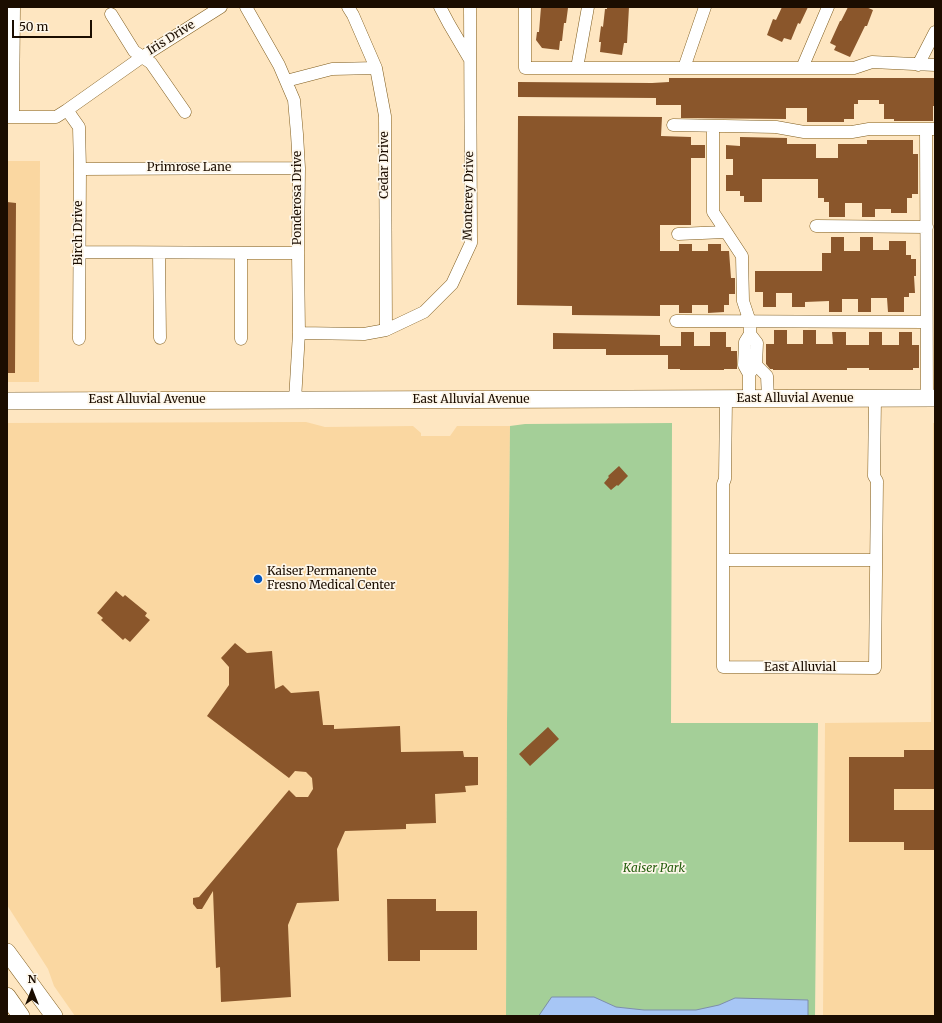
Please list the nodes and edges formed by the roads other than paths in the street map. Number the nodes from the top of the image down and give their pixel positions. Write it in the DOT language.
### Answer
graph roads {
  1 [pos="14,7"];
  2 [pos="221,7"];
  3 [pos="246,7"];
  4 [pos="348,7"];
  5 [pos="440,7"];
  6 [pos="470,7"];
  7 [pos="525,7"];
  8 [pos="588,7"];
  9 [pos="705,7"];
  10 [pos="828,7"];
  11 [pos="111,14"];
  12 [pos="935,32"];
  13 [pos="142,57"];
  14 [pos="469,58"];
  15 [pos="918,65"];
  16 [pos="935,66"];
  17 [pos="376,68"];
  18 [pos="577,68"];
  19 [pos="684,68"];
  20 [pos="802,68"];
  21 [pos="286,81"];
  22 [pos="67,110"];
  23 [pos="185,112"];
  24 [pos="10,117"];
  25 [pos="673,125"];
  26 [pos="713,126"];
  27 [pos="931,130"];
  28 [pos="299,168"];
  29 [pos="80,169"];
  30 [pos="816,226"];
  31 [pos="927,227"];
  32 [pos="725,232"];
  33 [pos="678,234"];
  34 [pos="79,252"];
  35 [pos="159,252"];
  36 [pos="241,252"];
  37 [pos="298,252"];
  38 [pos="676,321"];
  39 [pos="750,322"];
  40 [pos="926,322"];
  41 [pos="386,330"];
  42 [pos="299,333"];
  43 [pos="160,338"];
  44 [pos="79,339"];
  45 [pos="240,339"];
  46 [pos="752,370"];
  47 [pos="931,398"];
  48 [pos="726,399"];
  49 [pos="749,399"];
  50 [pos="768,399"];
  51 [pos="875,399"];
  52 [pos="295,400"];
  53 [pos="7,401"];
  54 [pos="723,560"];
  55 [pos="876,560"];
  56 [pos="7,952"];
  57 [pos="7,996"];
  58 [pos="21,1016"];
  59 [pos="54,1016"];
  1 -- 24 [label="street"];
  2 -- 13 [label="street, Iris Drive"];
  3 -- 21 [label="street, Ponderosa Drive"];
  4 -- 17 [label="street, Cedar Drive"];
  5 -- 14 [label="street"];
  6 -- 14 [label="street, Monterey Drive"];
  7 -- 18 [label="street"];
  8 -- 18 [label="street"];
  9 -- 19 [label="street"];
  10 -- 20 [label="street"];
  11 -- 13 [label="street, Iris Drive"];
  12 -- 15 [label="street"];
  13 -- 22 [label="street, Iris Drive"];
  13 -- 23 [label="street, Iris Drive"];
  14 -- 41 [label="street, Monterey Drive"];
  15 -- 16 [label="street"];
  15 -- 20 [label="street"];
  17 -- 21 [label="street"];
  17 -- 41 [label="street, Cedar Drive"];
  18 -- 19 [label="street"];
  19 -- 20 [label="street"];
  21 -- 28 [label="street, Ponderosa Drive"];
  22 -- 24 [label="street, Iris Drive"];
  22 -- 29 [label="street, Birch Drive"];
  25 -- 26 [label="street"];
  26 -- 27 [label="street"];
  26 -- 32 [label="street"];
  27 -- 31 [label="street"];
  28 -- 29 [label="street, Primrose Lane"];
  28 -- 37 [label="street, Ponderosa Drive"];
  29 -- 34 [label="street, Birch Drive"];
  30 -- 31 [label="street"];
  31 -- 40 [label="street"];
  32 -- 33 [label="street"];
  32 -- 39 [label="street"];
  34 -- 35 [label="street"];
  34 -- 44 [label="street, Birch Drive"];
  35 -- 36 [label="street"];
  35 -- 43 [label="street"];
  36 -- 37 [label="street"];
  36 -- 45 [label="street"];
  37 -- 42 [label="street, Ponderosa Drive"];
  38 -- 39 [label="street"];
  39 -- 40 [label="street"];
  39 -- 46 [label="street"];
  40 -- 47 [label="street"];
  41 -- 42 [label="street, Monterey Drive"];
  42 -- 52 [label="street, Ponderosa Drive"];
  46 -- 49 [label="street"];
  46 -- 50 [label="street"];
  47 -- 51 [label="main road, East Alluvial Avenue"];
  48 -- 49 [label="main road, East Alluvial Avenue"];
  48 -- 52 [label="main road, East Alluvial Avenue"];
  48 -- 54 [label="street, East Alluvial"];
  49 -- 50 [label="main road, East Alluvial Avenue"];
  50 -- 51 [label="main road, East Alluvial Avenue"];
  51 -- 55 [label="street, East Alluvial"];
  52 -- 53 [label="main road, East Alluvial Avenue"];
  54 -- 55 [label="street"];
  54 -- 55 [label="street, East Alluvial"];
  56 -- 59 [label="main road"];
  57 -- 58 [label="main road"];
}
